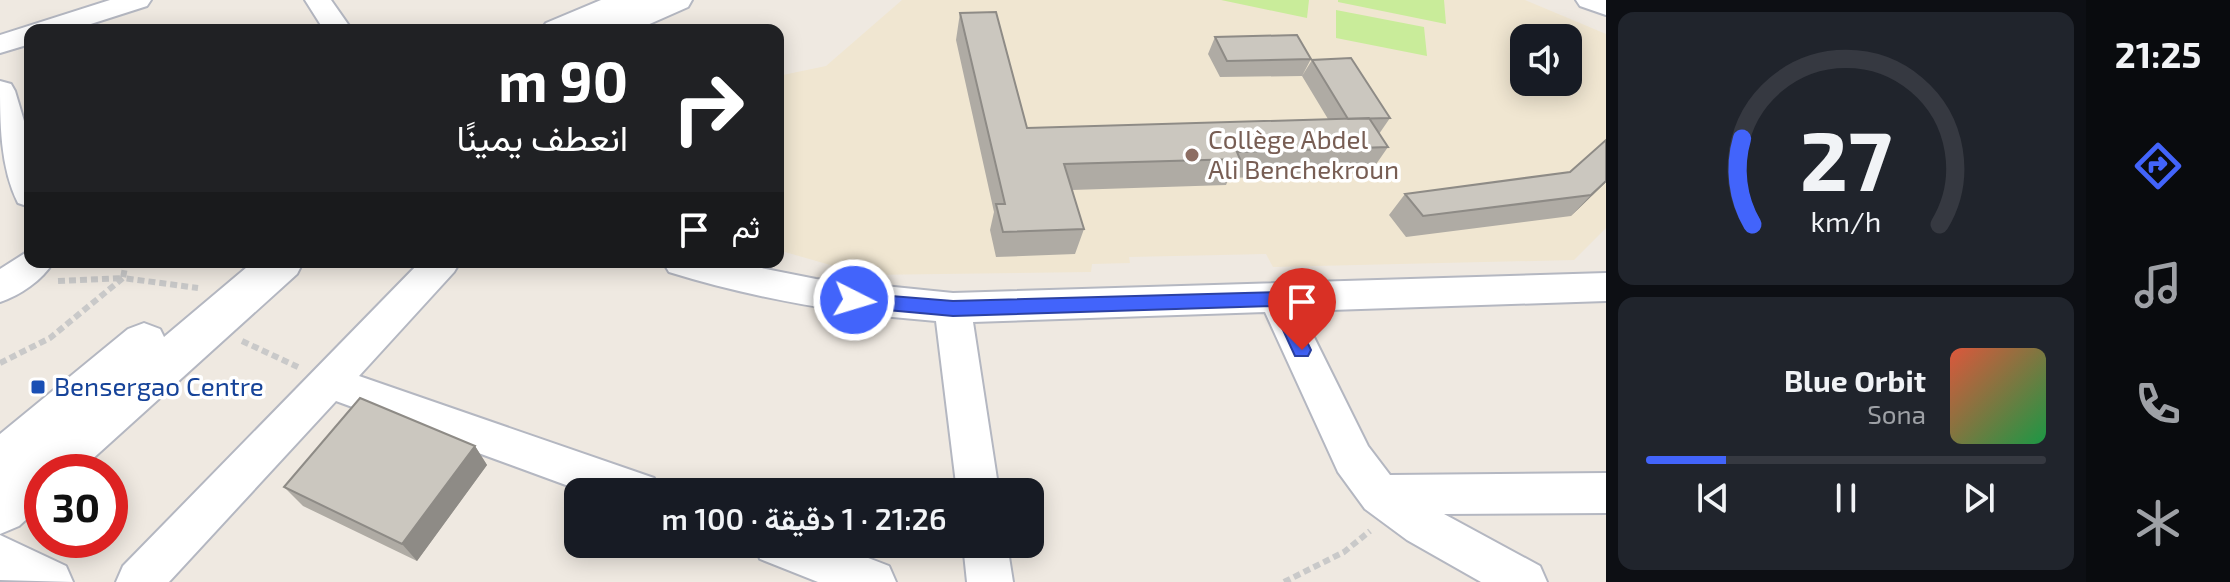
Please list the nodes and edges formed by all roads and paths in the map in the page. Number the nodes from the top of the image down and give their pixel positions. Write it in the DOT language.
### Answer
graph roads {
  1 [pos="318,0"];
  2 [pos="629,0"];
  3 [pos="676,0"];
  4 [pos="1589,0"];
  5 [pos="132,2"];
  6 [pos="1606,7"];
  7 [pos="63,24"];
  8 [pos="136,24"];
  9 [pos="334,24"];
  10 [pos="572,24"];
  11 [pos="621,24"];
  12 [pos="24,37"];
  13 [pos="0,44"];
  14 [pos="3,112"];
  15 [pos="24,177"];
  16 [pos="27,268"];
  17 [pos="125,268"];
  18 [pos="269,268"];
  19 [pos="436,268"];
  20 [pos="703,268"];
  21 [pos="123,278"];
  22 [pos="3,286"];
  23 [pos="1606,287"];
  24 [pos="217,292"];
  25 [pos="1277,299"];
  26 [pos="953,308"];
  27 [pos="0,363"];
  28 [pos="329,382"];
  29 [pos="60,454"];
  30 [pos="0,465"];
  31 [pos="600,478"];
  32 [pos="976,478"];
  33 [pos="24,488"];
  34 [pos="1606,493"];
  35 [pos="1389,501"];
  36 [pos="0,509"];
  37 [pos="0,556"];
  38 [pos="812,558"];
  39 [pos="987,558"];
  40 [pos="50,582"];
  41 [pos="139,582"];
  42 [pos="873,582"];
  43 [pos="990,582"];
  44 [pos="1284,582"];
  45 [pos="1524,582"];
  1 -- 9 [label="street"];
  2 -- 10 [label="street"];
  3 -- 11 [label="street"];
  4 -- 6 [label="street"];
  5 -- 7 [label="street"];
  5 -- 8 [label="street"];
  12 -- 13 [label="street"];
  14 -- 15 [label="street"];
  16 -- 22 [label="street"];
  17 -- 21 [label="path"];
  18 -- 24 [label="street"];
  19 -- 28 [label="street"];
  20 -- 26 [label="street"];
  21 -- 22 [label="path"];
  21 -- 24 [label="path"];
  21 -- 27 [label="path"];
  23 -- 25 [label="street"];
  24 -- 28 [label="path"];
  24 -- 29 [label="street"];
  24 -- 30 [label="street"];
  25 -- 26 [label="street"];
  25 -- 35 [label="street"];
  26 -- 32 [label="street"];
  28 -- 31 [label="street"];
  28 -- 41 [label="street"];
  33 -- 36 [label="street"];
  34 -- 35 [label="street"];
  35 -- 44 [label="path"];
  35 -- 45 [label="street"];
  37 -- 40 [label="street"];
  38 -- 42 [label="street"];
  39 -- 43 [label="street"];
}
